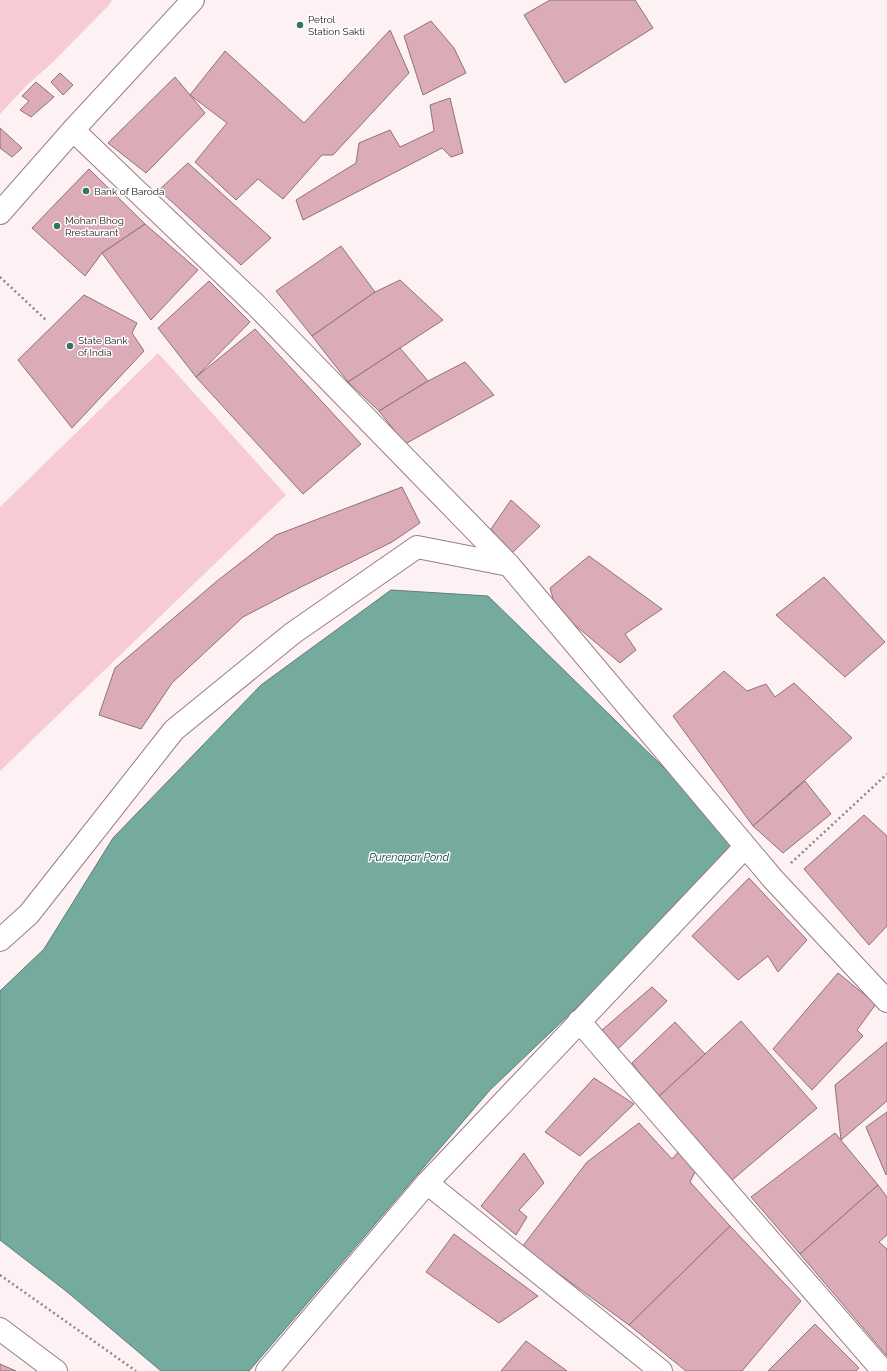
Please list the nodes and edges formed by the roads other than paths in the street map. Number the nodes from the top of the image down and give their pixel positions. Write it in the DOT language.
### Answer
graph roads {
  1 [pos="193,0"];
  2 [pos="73,130"];
  3 [pos="0,213"];
  4 [pos="508,565"];
  5 [pos="745,847"];
  6 [pos="0,940"];
  7 [pos="887,1001"];
  8 [pos="580,1021"];
  9 [pos="427,1183"];
  10 [pos="0,1329"];
  11 [pos="56,1371"];
  12 [pos="267,1371"];
  13 [pos="661,1371"];
  14 [pos="883,1371"];
  1 -- 2 [label="street"];
  2 -- 3 [label="street"];
  2 -- 4 [label="street"];
  4 -- 5 [label="street"];
  4 -- 6 [label="street"];
  5 -- 7 [label="street"];
  5 -- 8 [label="street"];
  8 -- 9 [label="street"];
  8 -- 14 [label="street"];
  9 -- 12 [label="street"];
  9 -- 13 [label="street"];
  10 -- 11 [label="street"];
}
